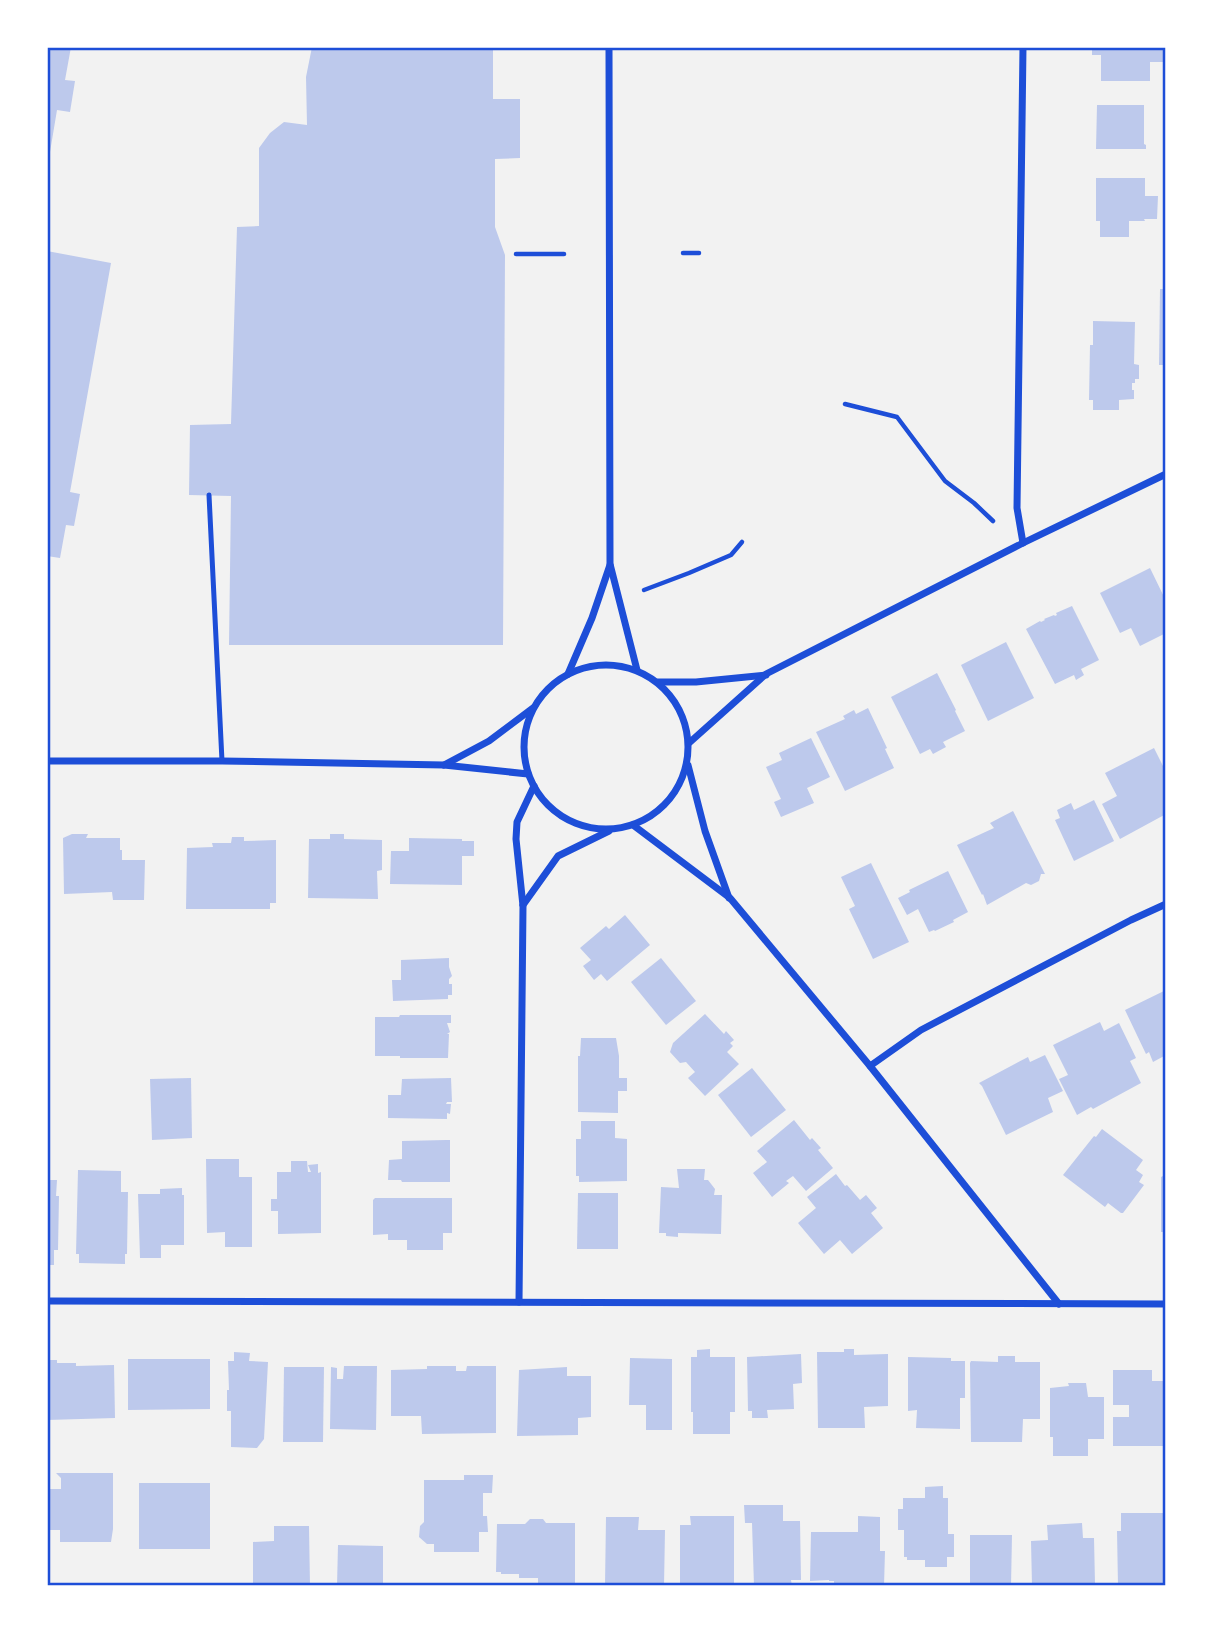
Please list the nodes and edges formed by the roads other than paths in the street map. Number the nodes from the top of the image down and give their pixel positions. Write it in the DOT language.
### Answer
graph roads {
  1 [pos="609,47"];
  2 [pos="1023,47"];
  3 [pos="1166,474"];
  4 [pos="209,495"];
  5 [pos="1023,543"];
  6 [pos="610,564"];
  7 [pos="637,670"];
  8 [pos="568,674"];
  9 [pos="766,674"];
  10 [pos="659,682"];
  11 [pos="534,707"];
  12 [pos="689,743"];
  13 [pos="47,761"];
  14 [pos="222,761"];
  15 [pos="688,763"];
  16 [pos="444,765"];
  17 [pos="528,774"];
  18 [pos="534,786"];
  19 [pos="633,825"];
  20 [pos="612,829"];
  21 [pos="730,898"];
  22 [pos="1166,904"];
  23 [pos="523,906"];
  24 [pos="870,1066"];
  25 [pos="47,1301"];
  26 [pos="519,1302"];
  27 [pos="1059,1304"];
  28 [pos="1166,1304"];
  1 -- 6 [label="street"];
  2 -- 5 [label="street"];
  3 -- 5 [label="street"];
  4 -- 14 [label="lane"];
  5 -- 9 [label="street"];
  6 -- 7 [label="street"];
  6 -- 8 [label="street"];
  7 -- 8 [label="street"];
  7 -- 10 [label="street"];
  8 -- 11 [label="street"];
  9 -- 10 [label="street"];
  9 -- 12 [label="street"];
  10 -- 12 [label="street"];
  11 -- 16 [label="street"];
  11 -- 17 [label="street"];
  12 -- 15 [label="street"];
  13 -- 14 [label="street"];
  14 -- 16 [label="street"];
  15 -- 19 [label="street"];
  15 -- 21 [label="street"];
  16 -- 17 [label="street"];
  17 -- 18 [label="street"];
  18 -- 20 [label="street"];
  18 -- 23 [label="street"];
  19 -- 20 [label="street"];
  19 -- 21 [label="street"];
  20 -- 23 [label="street"];
  21 -- 24 [label="street"];
  22 -- 24 [label="street"];
  23 -- 26 [label="street"];
  24 -- 27 [label="street"];
  25 -- 26 [label="street"];
  26 -- 27 [label="street"];
  27 -- 28 [label="street"];
}
